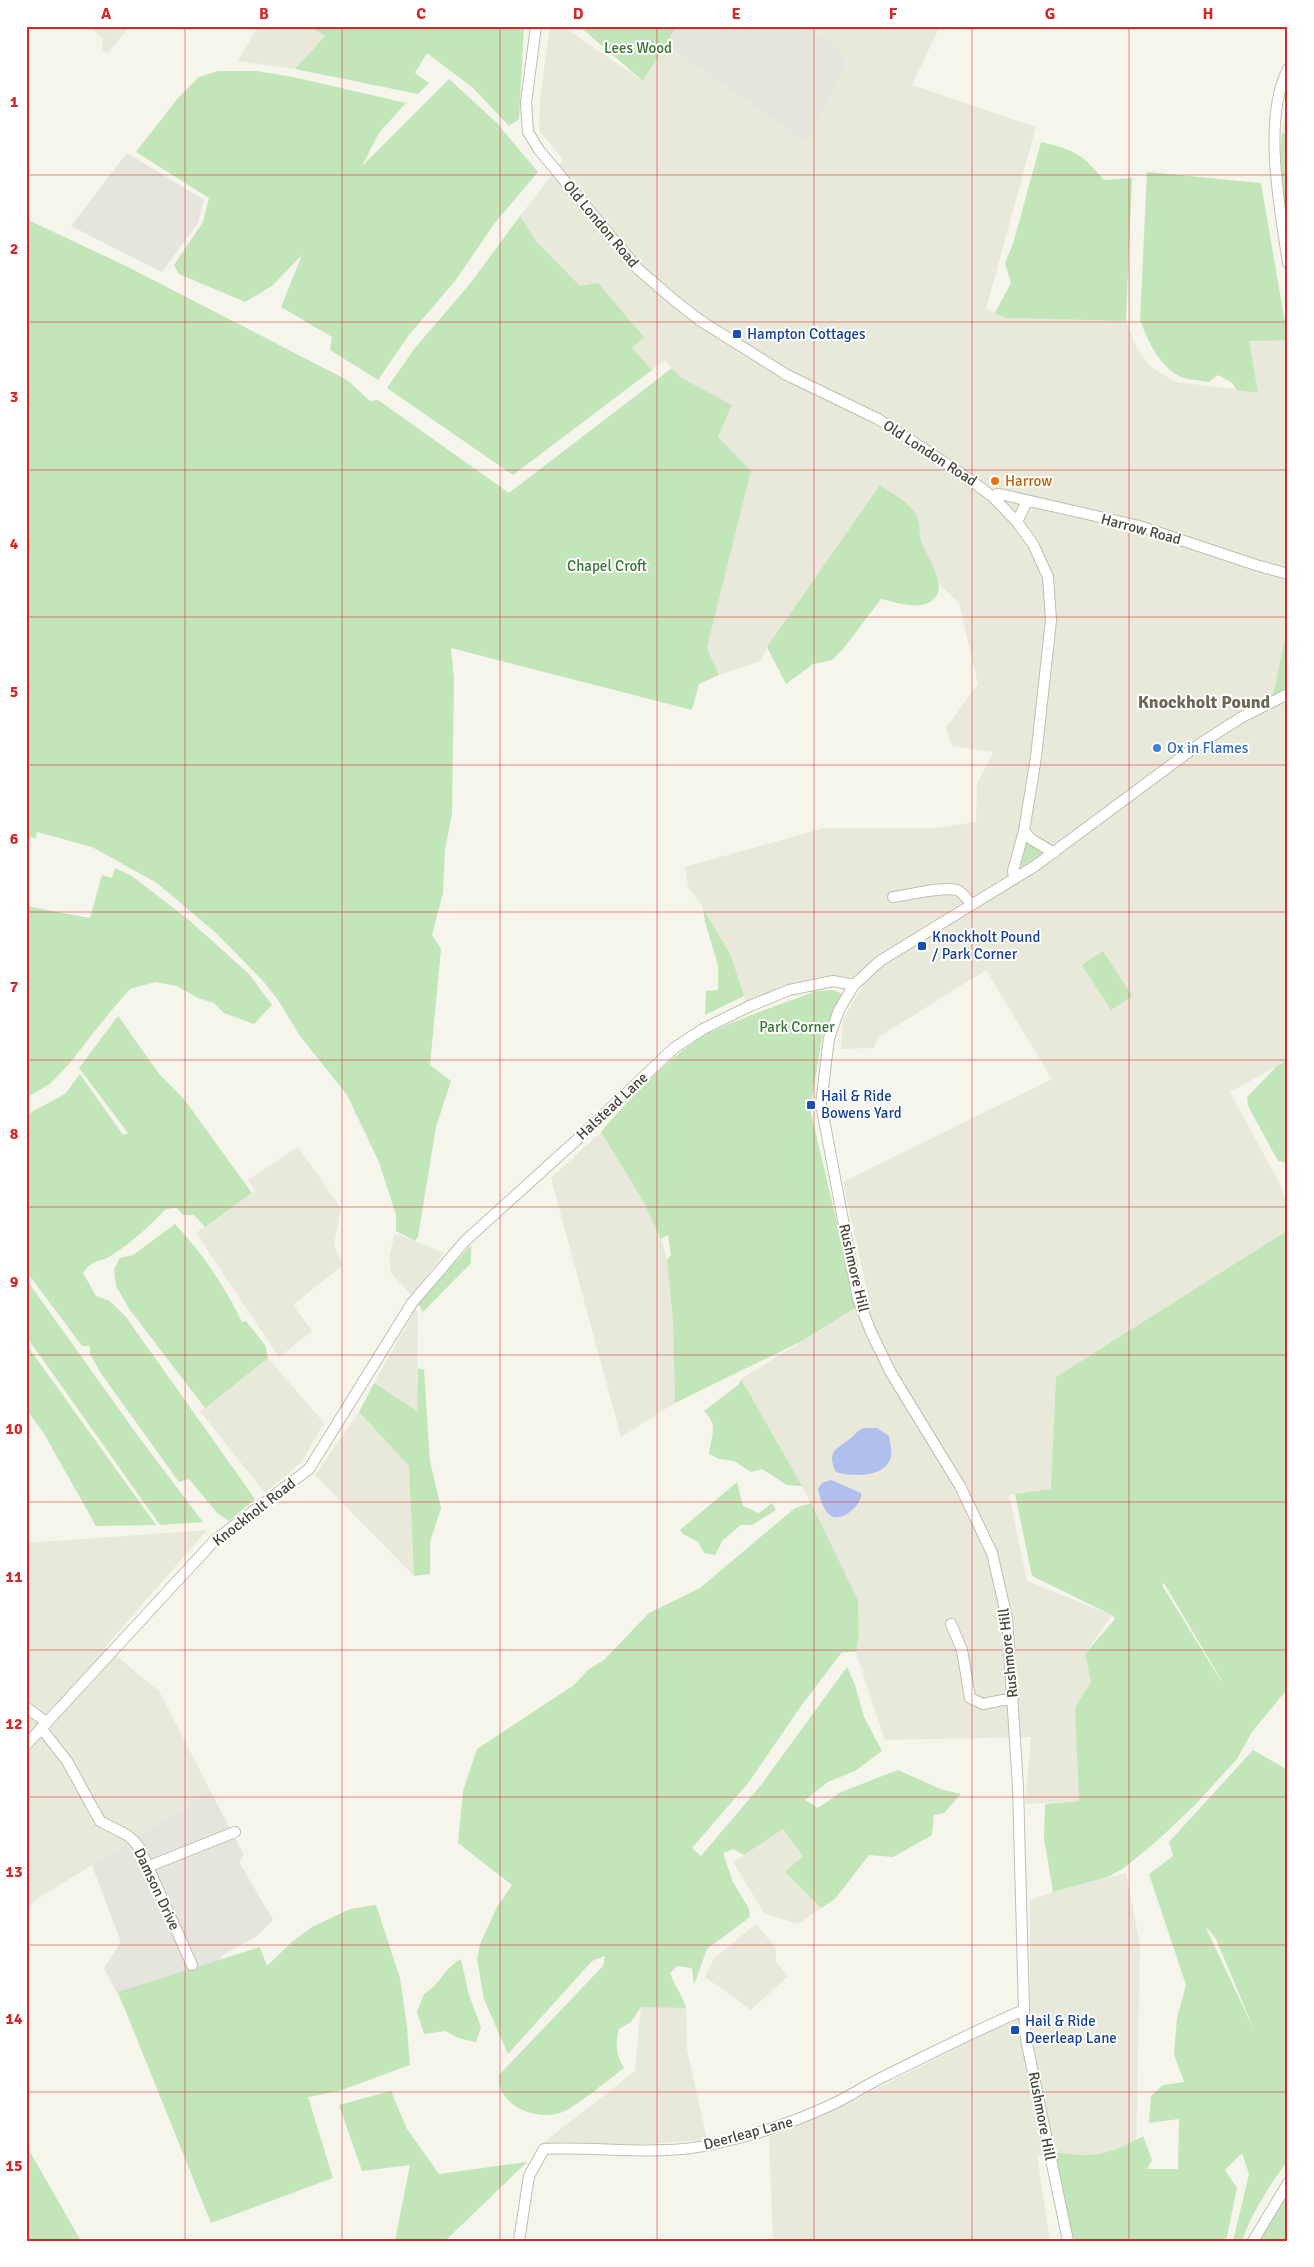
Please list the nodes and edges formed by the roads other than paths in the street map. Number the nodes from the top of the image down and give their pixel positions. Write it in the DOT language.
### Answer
graph roads {
  1 [pos="536,26"];
  2 [pos="1288,69"];
  3 [pos="1288,263"];
  4 [pos="992,497"];
  5 [pos="1027,501"];
  6 [pos="1017,522"];
  7 [pos="1288,574"];
  8 [pos="1288,694"];
  9 [pos="1024,832"];
  10 [pos="1054,852"];
  11 [pos="1014,879"];
  12 [pos="894,897"];
  13 [pos="971,904"];
  14 [pos="854,985"];
  15 [pos="412,1303"];
  16 [pos="951,1624"];
  17 [pos="1013,1698"];
  18 [pos="26,1707"];
  19 [pos="44,1725"];
  20 [pos="26,1744"];
  21 [pos="235,1832"];
  22 [pos="147,1867"];
  23 [pos="192,1965"];
  24 [pos="1024,2010"];
  25 [pos="1288,2183"];
  26 [pos="520,2241"];
  27 [pos="1068,2241"];
  28 [pos="1254,2241"];
  1 -- 4 [label="street, Old London Road"];
  2 -- 3 [label="street"];
  4 -- 5 [label="street, Harrow Road"];
  4 -- 6 [label="street, Old London Road"];
  5 -- 6 [label="street"];
  5 -- 7 [label="street, Harrow Road"];
  6 -- 9 [label="street, Old London Road"];
  8 -- 10 [label="street, Rushmore Hill"];
  9 -- 10 [label="street"];
  9 -- 11 [label="street, Old London Road"];
  10 -- 11 [label="street, Rushmore Hill"];
  11 -- 13 [label="street, Rushmore Hill"];
  12 -- 13 [label="street"];
  13 -- 14 [label="street, Rushmore Hill"];
  14 -- 15 [label="street, Halstead Lane"];
  14 -- 17 [label="street, Rushmore Hill"];
  15 -- 19 [label="street, Knockholt Road"];
  16 -- 17 [label="street"];
  17 -- 24 [label="street, Rushmore Hill"];
  18 -- 19 [label="street, Damson Drive"];
  19 -- 20 [label="street, Knockholt Road"];
  19 -- 22 [label="street, Damson Drive"];
  21 -- 22 [label="street"];
  22 -- 23 [label="street, Damson Drive"];
  24 -- 26 [label="street, Deerleap Lane"];
  24 -- 27 [label="street, Rushmore Hill"];
  25 -- 28 [label="street"];
}
